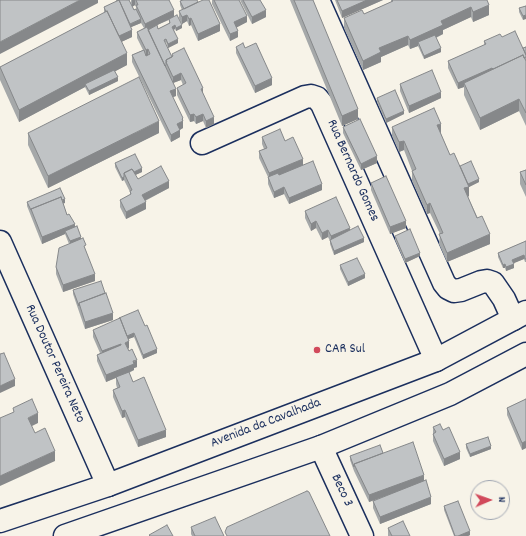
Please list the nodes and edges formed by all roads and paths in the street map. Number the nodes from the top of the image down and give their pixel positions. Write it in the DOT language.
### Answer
graph roads {
  1 [pos="319,0"];
  2 [pos="202,143"];
  3 [pos="0,242"];
  4 [pos="519,316"];
  5 [pos="526,354"];
  6 [pos="436,360"];
  7 [pos="321,447"];
  8 [pos="108,485"];
  9 [pos="0,521"];
  10 [pos="65,536"];
  11 [pos="362,536"];
  1 -- 4 [label="street"];
  2 -- 6 [label="street, Rua Bernardo Gomes"];
  3 -- 8 [label="street, Rua Doutor Pereira Neto"];
  4 -- 6 [label="street, Avenida da Cavalhada"];
  5 -- 7 [label="street"];
  6 -- 8 [label="street, Avenida da Cavalhada"];
  7 -- 10 [label="street"];
  7 -- 11 [label="street, Beco 3"];
  8 -- 9 [label="street, Avenida da Cavalhada"];
}
